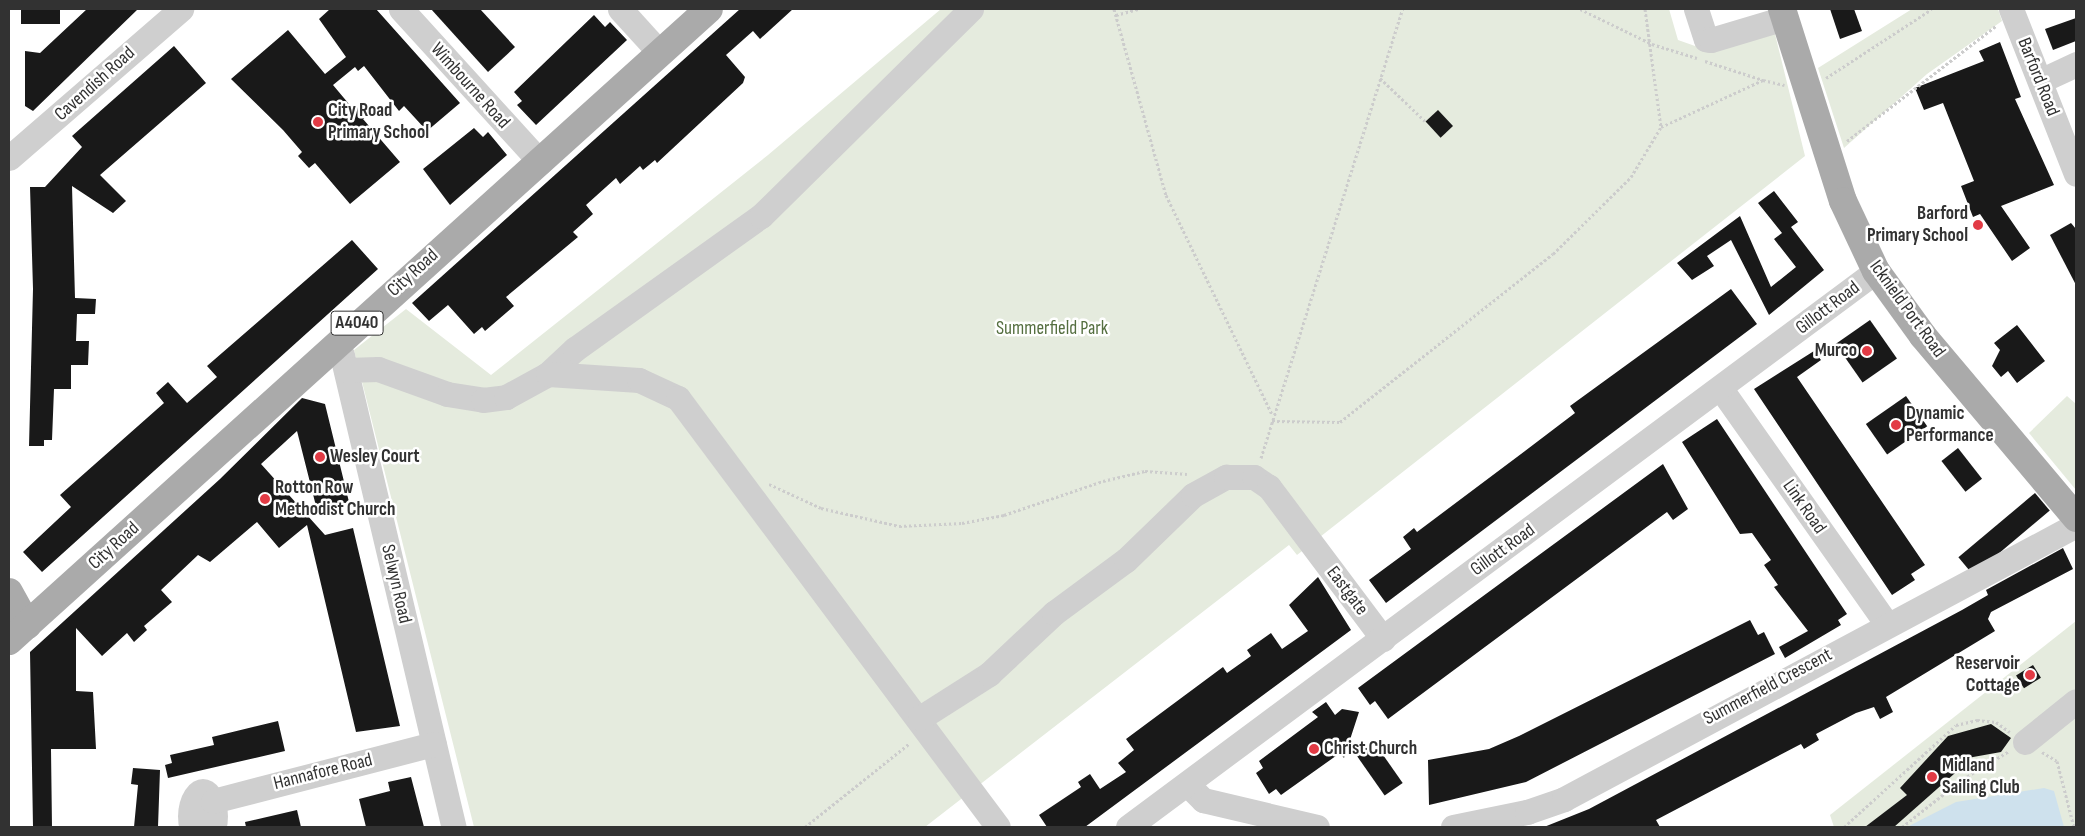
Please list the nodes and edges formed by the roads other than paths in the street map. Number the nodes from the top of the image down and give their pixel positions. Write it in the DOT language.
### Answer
graph roads {
  1 [pos="181,9"];
  2 [pos="401,9"];
  3 [pos="620,9"];
  4 [pos="709,9"];
  5 [pos="971,9"];
  6 [pos="1696,9"];
  7 [pos="2012,11"];
  8 [pos="1783,14"];
  9 [pos="660,53"];
  10 [pos="2076,64"];
  11 [pos="2040,81"];
  12 [pos="9,158"];
  13 [pos="540,162"];
  14 [pos="2076,174"];
  15 [pos="1876,271"];
  16 [pos="339,340"];
  17 [pos="346,370"];
  18 [pos="548,374"];
  19 [pos="1721,389"];
  20 [pos="2076,518"];
  21 [pos="2076,526"];
  22 [pos="9,592"];
  23 [pos="1887,624"];
  24 [pos="18,633"];
  25 [pos="1383,639"];
  26 [pos="2076,700"];
  27 [pos="920,718"];
  28 [pos="2024,742"];
  29 [pos="434,744"];
  30 [pos="1187,784"];
  31 [pos="213,800"];
  32 [pos="454,827"];
  33 [pos="998,827"];
  34 [pos="1128,827"];
  35 [pos="1317,827"];
  36 [pos="1453,827"];
  1 -- 12 [label="street, Cavendish Road"];
  2 -- 13 [label="street, Wimbourne Road"];
  3 -- 9 [label="street"];
  4 -- 9 [label="main road, City Road / A4040"];
  5 -- 18 [label="street"];
  6 -- 8 [label="street"];
  7 -- 11 [label="street, Barford Road"];
  8 -- 15 [label="main road, Icknield Port Road"];
  9 -- 13 [label="main road, City Road / A4040"];
  10 -- 11 [label="street"];
  11 -- 14 [label="street, Barford Road"];
  13 -- 16 [label="main road, City Road / A4040"];
  15 -- 19 [label="street, Gillott Road"];
  15 -- 20 [label="main road, Icknield Port Road"];
  16 -- 17 [label="street, Selwyn Road"];
  16 -- 24 [label="main road, City Road / A4040"];
  17 -- 18 [label="street"];
  17 -- 29 [label="street, Selwyn Road"];
  18 -- 27 [label="street"];
  19 -- 23 [label="street, Link Road"];
  19 -- 25 [label="street, Gillott Road"];
  21 -- 23 [label="street, Summerfield Crescent"];
  22 -- 24 [label="main road"];
  23 -- 36 [label="street, Summerfield Crescent"];
  25 -- 27 [label="street, Eastgate"];
  25 -- 30 [label="street, Gillott Road"];
  26 -- 28 [label="street"];
  27 -- 33 [label="street"];
  29 -- 31 [label="street, Hannafore Road"];
  29 -- 32 [label="street, Selwyn Road"];
  30 -- 34 [label="street, Gillott Road"];
  30 -- 35 [label="street"];
}
